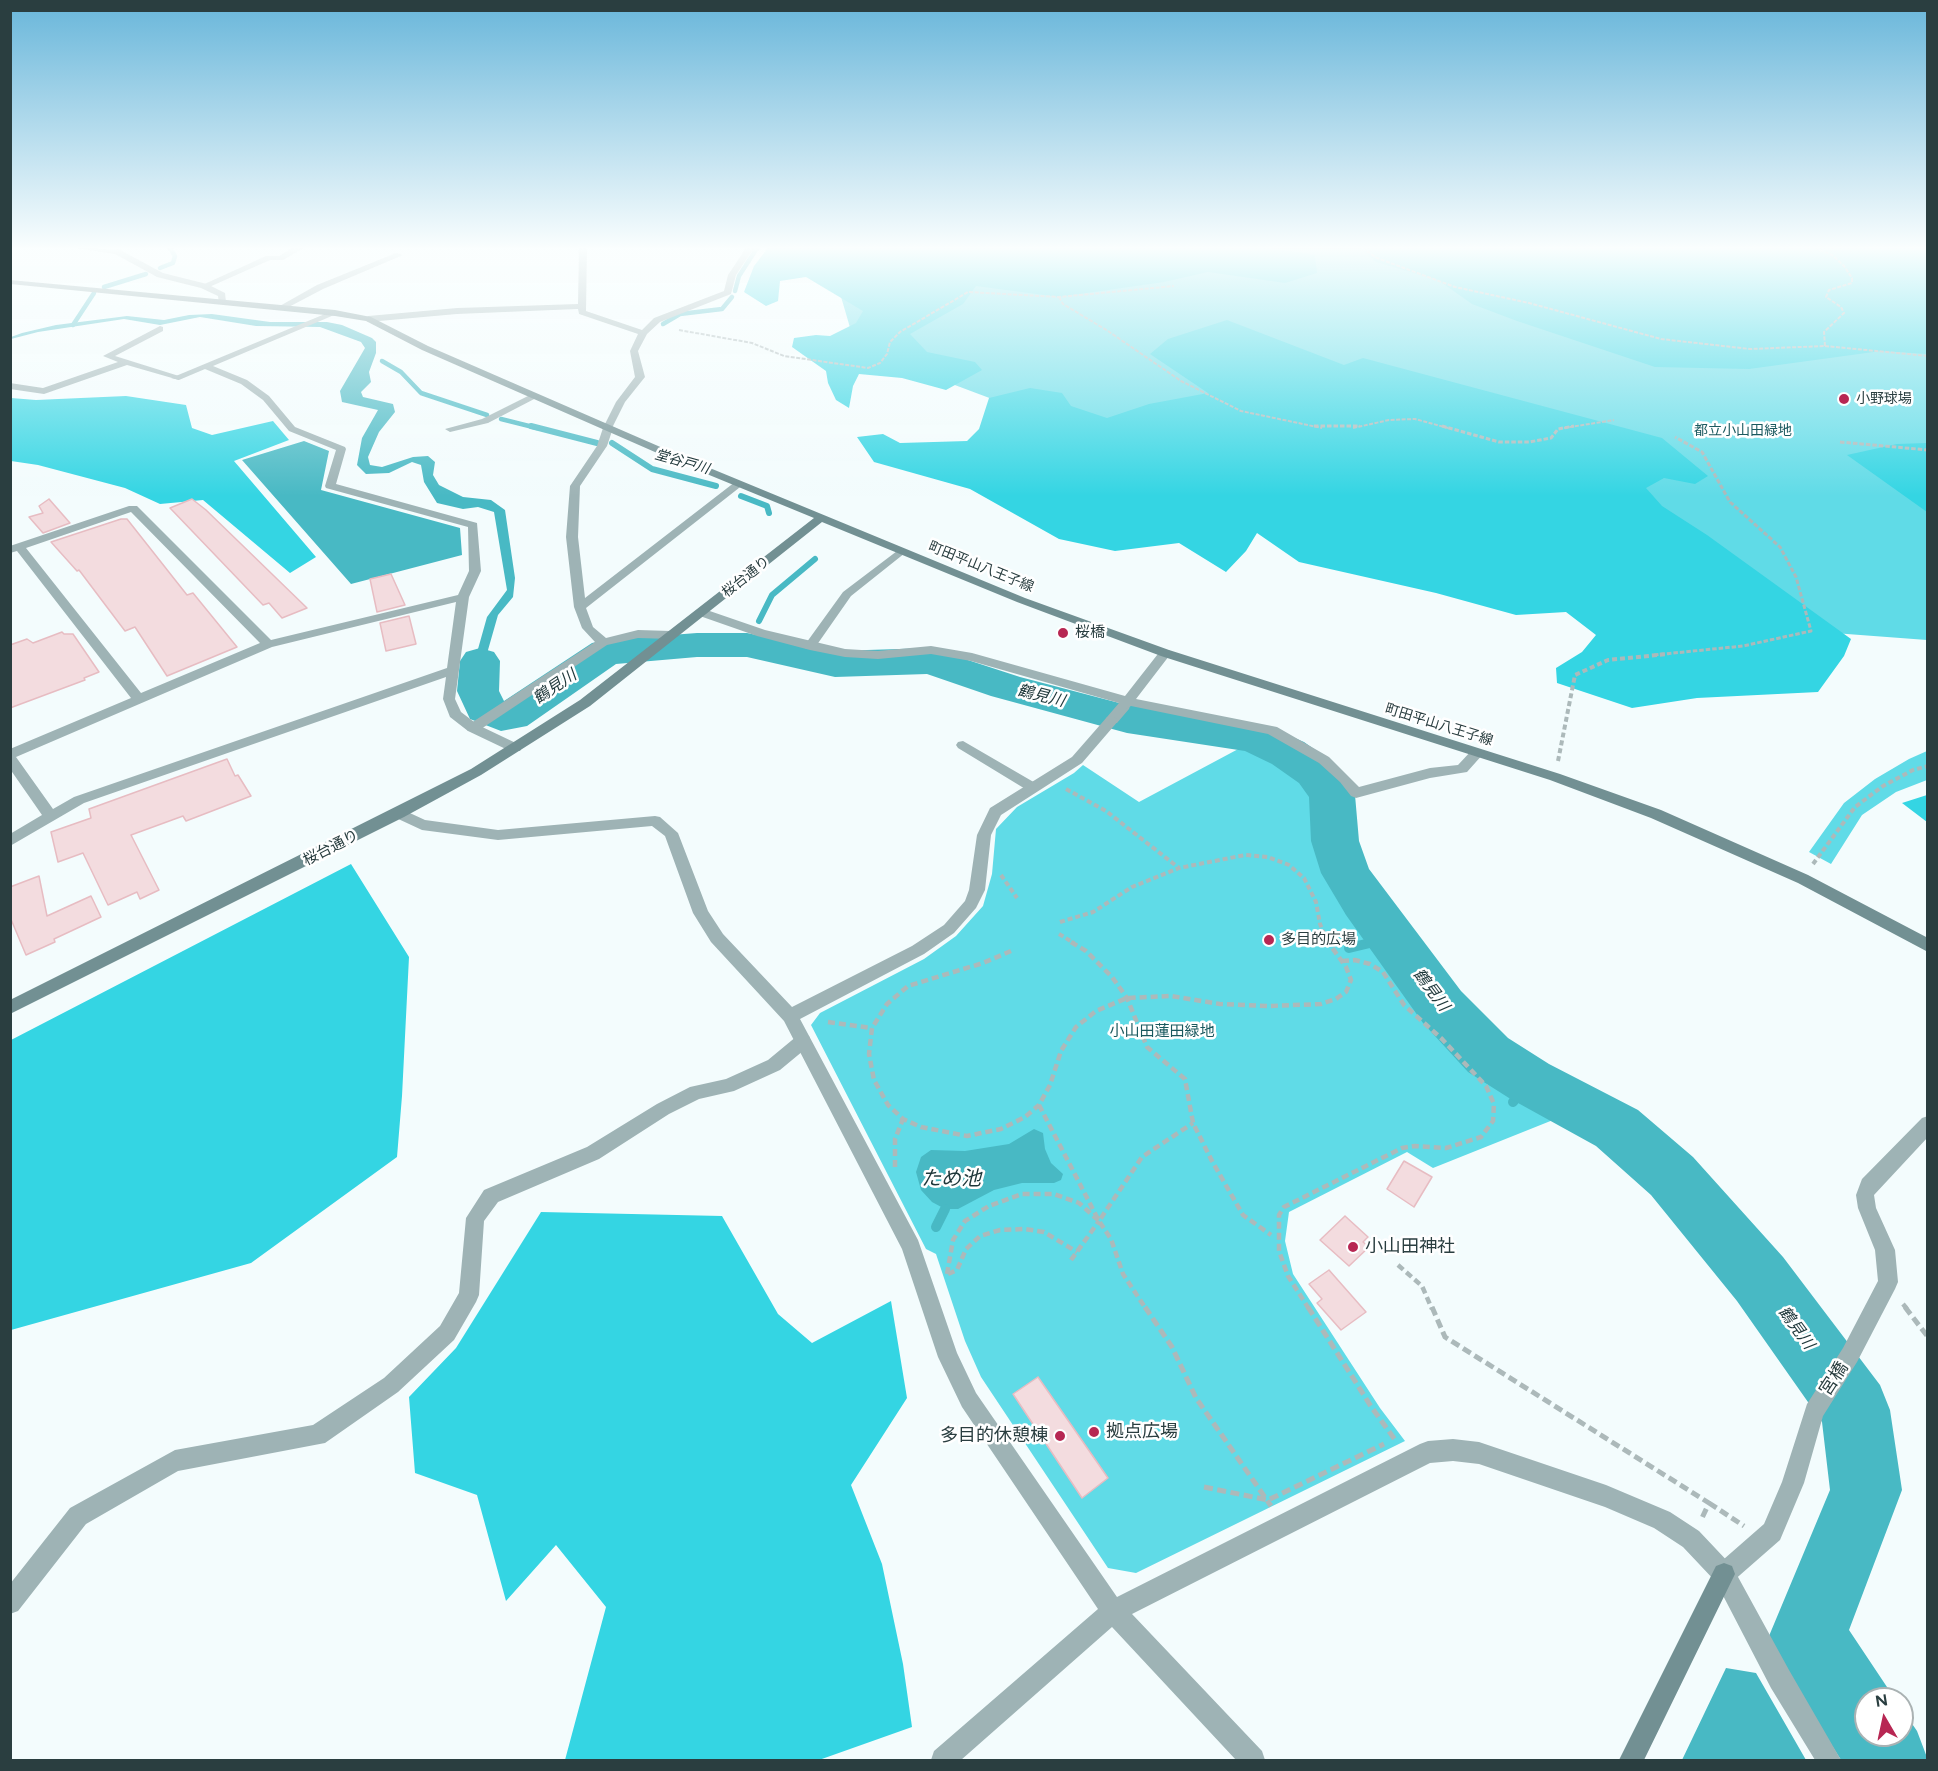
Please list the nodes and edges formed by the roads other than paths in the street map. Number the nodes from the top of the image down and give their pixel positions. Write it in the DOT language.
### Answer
graph roads {
  1 [pos="157,331"];
  2 [pos="289,331"];
  3 [pos="391,331"];
  4 [pos="635,331"];
  5 [pos="645,331"];
  6 [pos="643,333"];
  7 [pos="128,362"];
  8 [pos="204,366"];
  9 [pos="10,386"];
  10 [pos="535,396"];
  11 [pos="608,428"];
  12 [pos="450,429"];
  13 [pos="739,484"];
  14 [pos="822,517"];
  15 [pos="15,549"];
  16 [pos="901,551"];
  17 [pos="463,597"];
  18 [pos="580,607"];
  19 [pos="701,612"];
  20 [pos="670,636"];
  21 [pos="603,642"];
  22 [pos="268,644"];
  23 [pos="810,646"];
  24 [pos="1165,653"];
  25 [pos="454,670"];
  26 [pos="140,699"];
  27 [pos="1125,704"];
  28 [pos="478,724"];
  29 [pos="963,745"];
  30 [pos="515,748"];
  31 [pos="1476,753"];
  32 [pos="10,756"];
  33 [pos="1032,787"];
  34 [pos="399,813"];
  35 [pos="50,816"];
  36 [pos="10,841"];
  37 [pos="1928,946"];
  38 [pos="10,1008"];
  39 [pos="790,1016"];
  40 [pos="804,1041"];
  41 [pos="1928,1124"];
  42 [pos="1724,1574"];
  43 [pos="10,1604"];
  44 [pos="1113,1611"];
  45 [pos="943,1761"];
  46 [pos="1253,1761"];
  47 [pos="1631,1761"];
  48 [pos="1829,1761"];
  1 -- 7 [label="street"];
  2 -- 8 [label="street"];
  3 -- 10 [label="main road, 町田平山八王子線"];
  4 -- 6 [label="street"];
  5 -- 6 [label="street"];
  6 -- 11 [label="street"];
  7 -- 8 [label="street"];
  7 -- 9 [label="street"];
  8 -- 17 [label="street"];
  10 -- 11 [label="main road, 町田平山八王子線"];
  10 -- 12 [label="street"];
  11 -- 13 [label="main road, 町田平山八王子線"];
  11 -- 18 [label="street"];
  13 -- 14 [label="main road, 町田平山八王子線"];
  13 -- 18 [label="street"];
  14 -- 16 [label="main road, 町田平山八王子線"];
  14 -- 19 [label="main road, 桜台通り"];
  15 -- 22 [label="street"];
  15 -- 26 [label="street"];
  16 -- 23 [label="street"];
  16 -- 24 [label="main road, 町田平山八王子線"];
  17 -- 22 [label="street"];
  17 -- 25 [label="street"];
  18 -- 21 [label="street"];
  19 -- 20 [label="main road, 桜台通り"];
  19 -- 23 [label="street"];
  20 -- 21 [label="street"];
  20 -- 30 [label="main road, 桜台通り"];
  21 -- 28 [label="street"];
  22 -- 26 [label="street"];
  23 -- 27 [label="street"];
  24 -- 27 [label="street"];
  24 -- 31 [label="main road, 町田平山八王子線"];
  25 -- 28 [label="street"];
  25 -- 35 [label="street"];
  26 -- 32 [label="street"];
  27 -- 31 [label="street"];
  27 -- 33 [label="street"];
  28 -- 30 [label="street"];
  29 -- 33 [label="street"];
  30 -- 34 [label="main road, 桜台通り"];
  31 -- 37 [label="main road, 町田平山八王子線"];
  32 -- 35 [label="street"];
  33 -- 39 [label="street"];
  34 -- 38 [label="main road, 桜台通り"];
  34 -- 39 [label="street"];
  35 -- 36 [label="street"];
  39 -- 40 [label="street"];
  40 -- 43 [label="street"];
  40 -- 44 [label="street"];
  41 -- 42 [label="street, 宮橋"];
  42 -- 44 [label="street"];
  42 -- 47 [label="main road"];
  42 -- 48 [label="street"];
  44 -- 45 [label="street"];
  44 -- 46 [label="street"];
}
